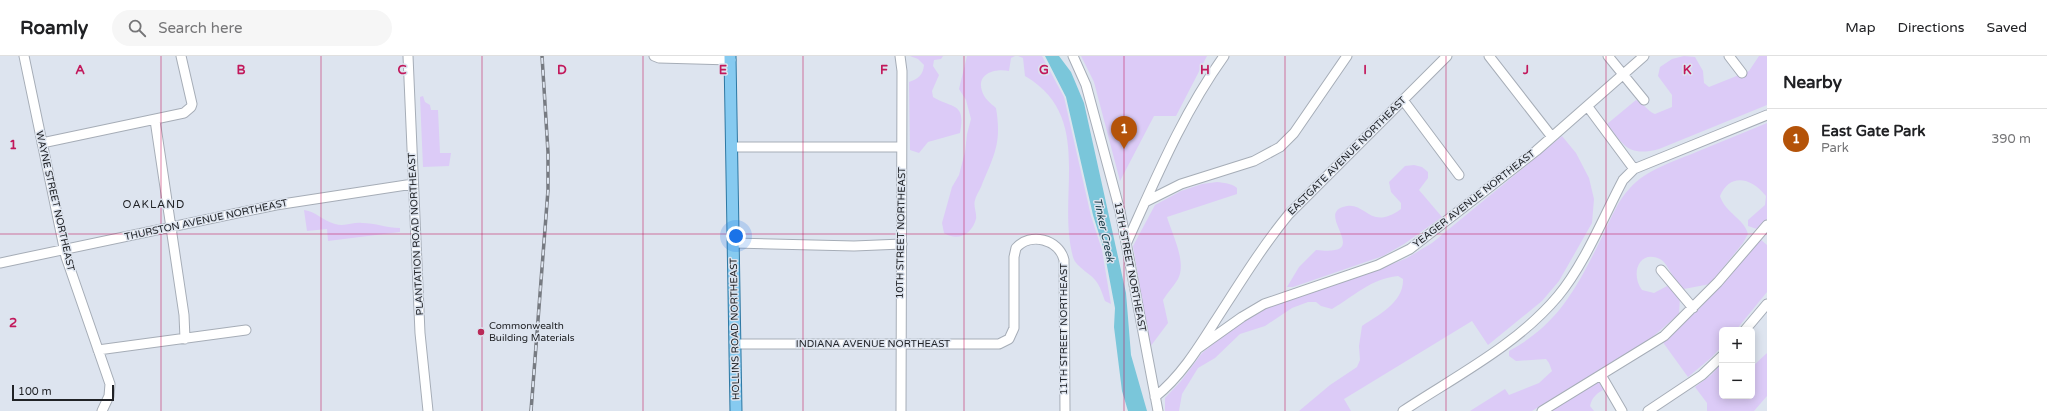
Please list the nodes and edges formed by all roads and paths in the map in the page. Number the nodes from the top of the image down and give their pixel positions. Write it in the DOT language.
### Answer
graph roads {
  1 [pos="24,56"];
  2 [pos="181,56"];
  3 [pos="408,56"];
  4 [pos="654,56"];
  5 [pos="900,56"];
  6 [pos="1073,56"];
  7 [pos="1224,56"];
  8 [pos="1348,56"];
  9 [pos="1448,56"];
  10 [pos="1489,56"];
  11 [pos="1608,56"];
  12 [pos="1644,56"];
  13 [pos="1729,56"];
  14 [pos="731,58"];
  15 [pos="1742,73"];
  16 [pos="1623,76"];
  17 [pos="1403,100"];
  18 [pos="1644,100"];
  19 [pos="1588,106"];
  20 [pos="1767,115"];
  21 [pos="154,120"];
  22 [pos="1552,137"];
  23 [pos="42,143"];
  24 [pos="732,147"];
  25 [pos="901,147"];
  26 [pos="1634,169"];
  27 [pos="1459,175"];
  28 [pos="413,184"];
  29 [pos="1145,202"];
  30 [pos="1767,225"];
  31 [pos="170,227"];
  32 [pos="1127,242"];
  33 [pos="734,243"];
  34 [pos="902,244"];
  35 [pos="64,249"];
  36 [pos="0,263"];
  37 [pos="1661,270"];
  38 [pos="1767,304"];
  39 [pos="1693,308"];
  40 [pos="1748,327"];
  41 [pos="246,330"];
  42 [pos="185,339"];
  43 [pos="1008,339"];
  44 [pos="736,344"];
  45 [pos="901,344"];
  46 [pos="1197,349"];
  47 [pos="98,350"];
  48 [pos="1719,359"];
  49 [pos="1601,375"];
  50 [pos="1155,397"];
  51 [pos="102,411"];
  52 [pos="428,411"];
  53 [pos="736,411"];
  54 [pos="901,411"];
  55 [pos="1065,411"];
  56 [pos="1158,411"];
  57 [pos="1403,411"];
  58 [pos="1542,411"];
  59 [pos="1622,411"];
  60 [pos="1648,411"];
  1 -- 23 [label="street, WAYNE STREET NORTHEAST"];
  2 -- 21 [label="street"];
  3 -- 28 [label="street, PLANTATION ROAD NORTHEAST"];
  4 -- 14 [label="street"];
  5 -- 25 [label="street, 10TH STREET NORTHEAST"];
  6 -- 32 [label="street, 13TH STREET NORTHEAST"];
  7 -- 29 [label="street"];
  8 -- 29 [label="street"];
  9 -- 17 [label="street, EASTGATE AVENUE NORTHEAST"];
  10 -- 22 [label="street"];
  11 -- 16 [label="street"];
  12 -- 16 [label="street, YEAGER AVENUE NORTHEAST"];
  13 -- 15 [label="street"];
  14 -- 24 [label="main road, HOLLINS ROAD NORTHEAST"];
  16 -- 18 [label="street"];
  16 -- 19 [label="street, YEAGER AVENUE NORTHEAST"];
  17 -- 27 [label="street"];
  17 -- 46 [label="street, EASTGATE AVENUE NORTHEAST"];
  19 -- 22 [label="street, YEAGER AVENUE NORTHEAST"];
  19 -- 26 [label="street"];
  20 -- 26 [label="street"];
  21 -- 23 [label="street"];
  21 -- 31 [label="street"];
  22 -- 46 [label="street, YEAGER AVENUE NORTHEAST"];
  23 -- 35 [label="street, WAYNE STREET NORTHEAST"];
  24 -- 25 [label="street"];
  24 -- 33 [label="main road, HOLLINS ROAD NORTHEAST"];
  25 -- 34 [label="street, 10TH STREET NORTHEAST"];
  26 -- 57 [label="street"];
  28 -- 31 [label="street, THURSTON AVENUE NORTHEAST"];
  28 -- 52 [label="street, PLANTATION ROAD NORTHEAST"];
  29 -- 32 [label="street"];
  30 -- 39 [label="street"];
  31 -- 35 [label="street, THURSTON AVENUE NORTHEAST"];
  31 -- 42 [label="street"];
  32 -- 50 [label="street, 13TH STREET NORTHEAST"];
  33 -- 34 [label="street"];
  33 -- 44 [label="main road, HOLLINS ROAD NORTHEAST"];
  34 -- 45 [label="street, 10TH STREET NORTHEAST"];
  35 -- 36 [label="street, THURSTON AVENUE NORTHEAST"];
  35 -- 47 [label="street, WAYNE STREET NORTHEAST"];
  37 -- 39 [label="street"];
  38 -- 40 [label="street"];
  39 -- 49 [label="street"];
  41 -- 42 [label="street"];
  42 -- 47 [label="street"];
  43 -- 45 [label="street, INDIANA AVENUE NORTHEAST"];
  43 -- 55 [label="street, 11TH STREET NORTHEAST"];
  44 -- 45 [label="street, INDIANA AVENUE NORTHEAST"];
  44 -- 53 [label="main road, HOLLINS ROAD NORTHEAST"];
  45 -- 54 [label="street, 10TH STREET NORTHEAST"];
  46 -- 50 [label="street, EASTGATE AVENUE NORTHEAST"];
  47 -- 51 [label="street, WAYNE STREET NORTHEAST"];
  48 -- 60 [label="street"];
  49 -- 58 [label="street"];
  49 -- 59 [label="street"];
  50 -- 56 [label="street, 13TH STREET NORTHEAST"];
}
